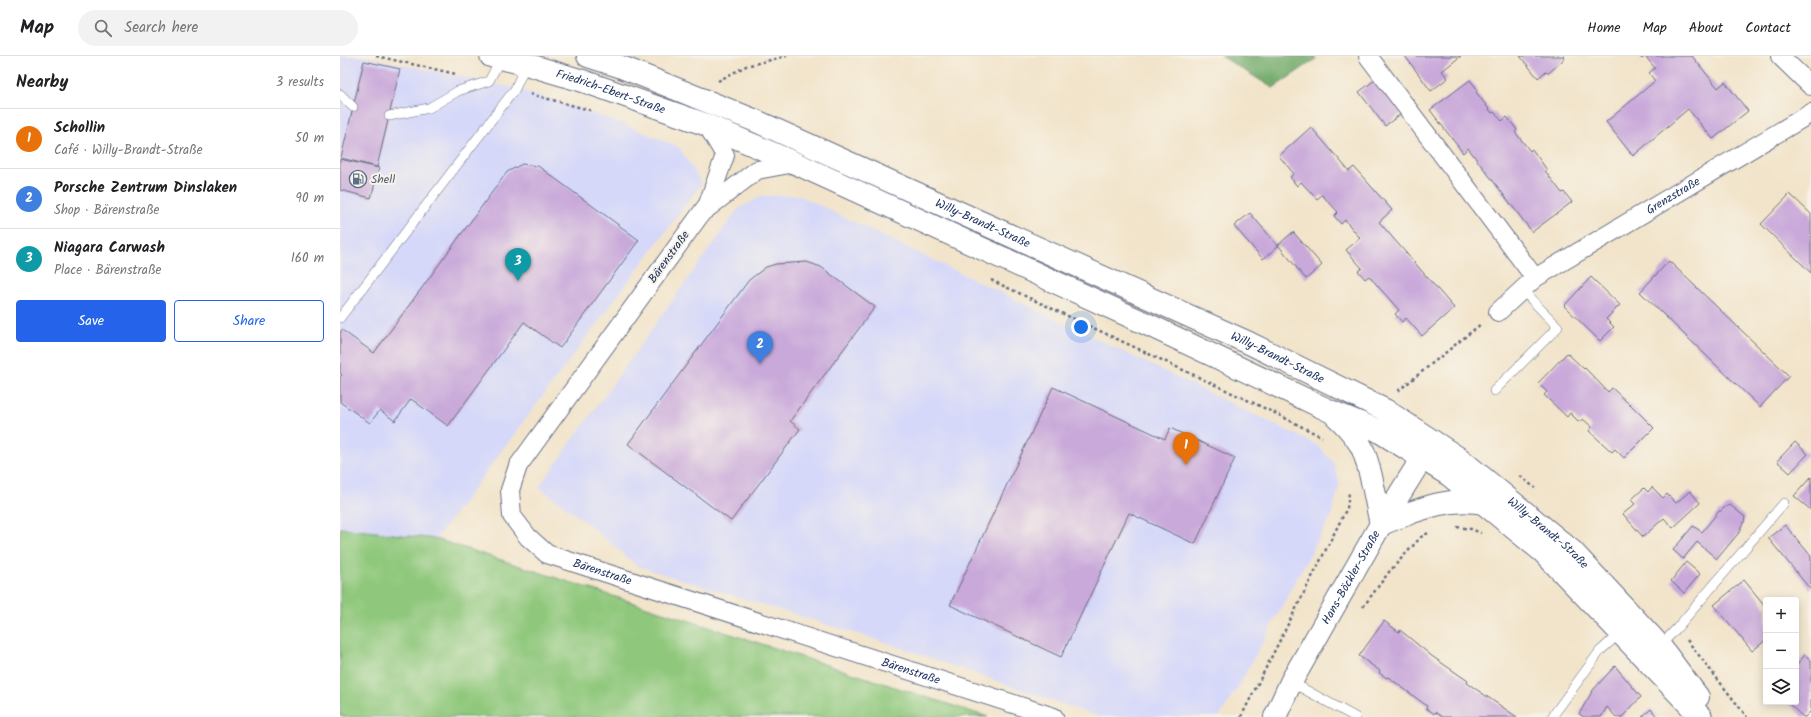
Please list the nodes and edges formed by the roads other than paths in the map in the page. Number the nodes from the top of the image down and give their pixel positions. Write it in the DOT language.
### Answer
graph roads {
  1 [pos="588,56"];
  2 [pos="1368,56"];
  3 [pos="1780,56"];
  4 [pos="496,57"];
  5 [pos="526,64"];
  6 [pos="1811,86"];
  7 [pos="340,94"];
  8 [pos="353,107"];
  9 [pos="1811,113"];
  10 [pos="389,116"];
  11 [pos="756,121"];
  12 [pos="707,126"];
  13 [pos="795,163"];
  14 [pos="704,209"];
  15 [pos="1528,284"];
  16 [pos="1498,312"];
  17 [pos="340,318"];
  18 [pos="1494,390"];
  19 [pos="1330,411"];
  20 [pos="1428,449"];
  21 [pos="1484,503"];
  22 [pos="1784,503"];
  23 [pos="1381,524"];
  24 [pos="1627,625"];
  25 [pos="1660,646"];
  26 [pos="1291,682"];
  27 [pos="1054,717"];
  28 [pos="1275,717"];
  29 [pos="1355,717"];
  30 [pos="1552,717"];
  31 [pos="1701,717"];
  32 [pos="1714,717"];
  1 -- 11 [label="main road, Friedrich-Ebert-Straße"];
  2 -- 15 [label="street"];
  3 -- 6 [label="street"];
  4 -- 5 [label="main road, Friedrich-Ebert-Straße"];
  4 -- 10 [label="lane"];
  5 -- 12 [label="main road, Friedrich-Ebert-Straße"];
  5 -- 17 [label="lane"];
  7 -- 8 [label="lane"];
  9 -- 15 [label="street, Grenzstraße"];
  11 -- 20 [label="main road, Willy-Brandt-Straße"];
  12 -- 13 [label="main road, Willy-Brandt-Straße"];
  12 -- 14 [label="street, Bärenstraße"];
  13 -- 14 [label="street, Bärenstraße"];
  13 -- 19 [label="main road, Willy-Brandt-Straße"];
  14 -- 27 [label="street, Bärenstraße"];
  15 -- 16 [label="street, Grenzstraße"];
  15 -- 18 [label="lane"];
  19 -- 20 [label="main road, Willy-Brandt-Straße"];
  19 -- 23 [label="main road"];
  20 -- 21 [label="main road, Willy-Brandt-Straße"];
  20 -- 23 [label="main road, Hans-Böckler-Straße"];
  20 -- 24 [label="main road, Willy-Brandt-Straße"];
  21 -- 23 [label="main road"];
  21 -- 24 [label="main road, Willy-Brandt-Straße"];
  22 -- 25 [label="lane"];
  23 -- 26 [label="main road, Hans-Böckler-Straße"];
  24 -- 25 [label="main road, Willy-Brandt-Straße"];
  24 -- 30 [label="lane"];
  24 -- 31 [label="main road"];
  25 -- 32 [label="main road, Willy-Brandt-Straße"];
  26 -- 28 [label="main road, Hans-Böckler-Straße"];
  26 -- 29 [label="lane"];
}
